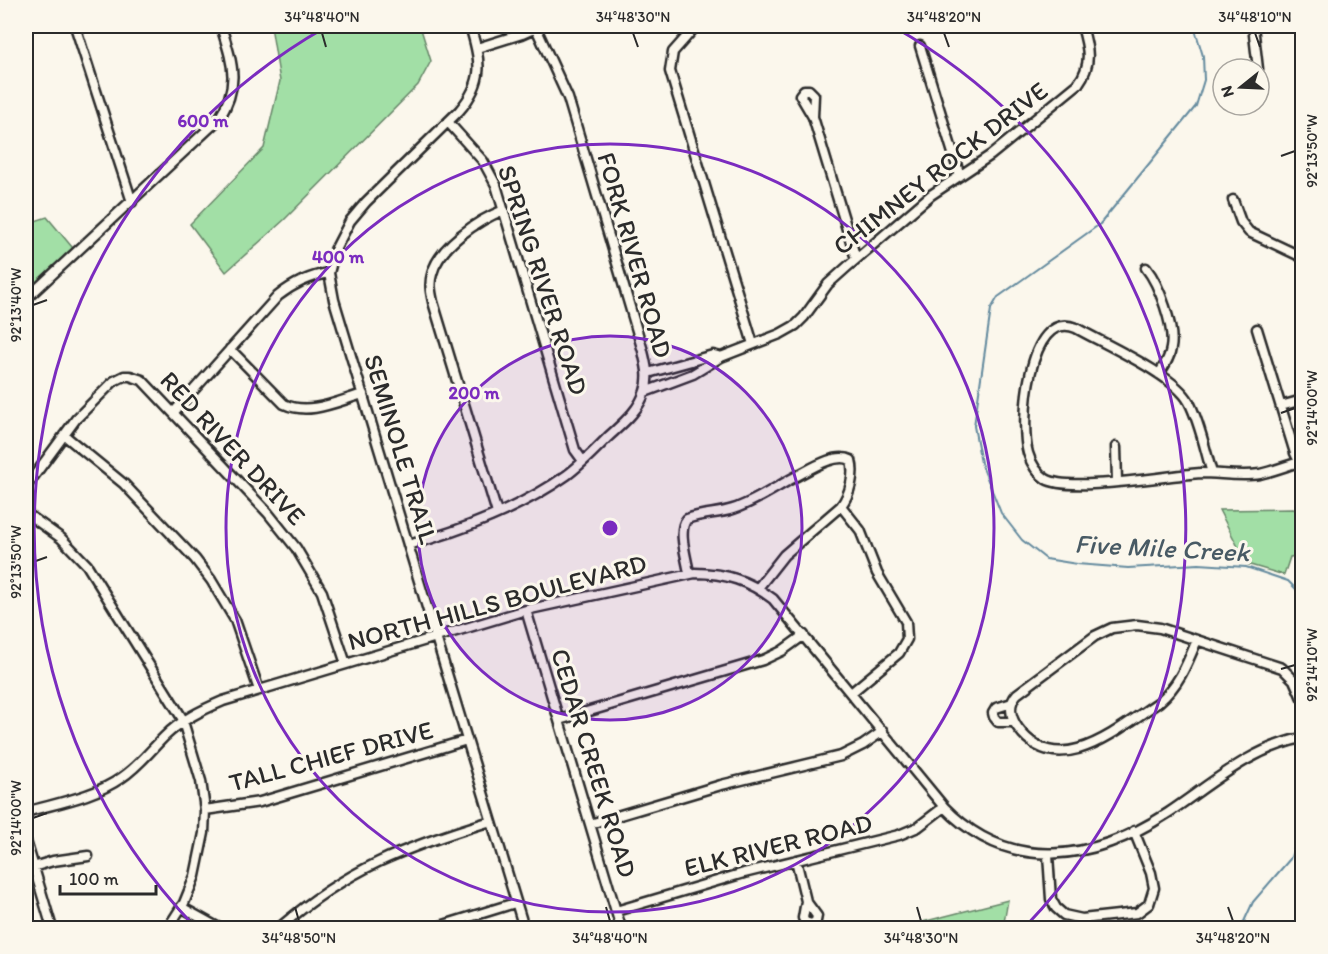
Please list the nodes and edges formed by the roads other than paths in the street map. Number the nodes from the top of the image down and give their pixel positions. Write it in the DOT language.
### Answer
graph roads {
  1 [pos="75,26"];
  2 [pos="221,26"];
  3 [pos="470,26"];
  4 [pos="696,26"];
  5 [pos="1082,26"];
  6 [pos="1253,26"];
  7 [pos="538,27"];
  8 [pos="920,46"];
  9 [pos="477,48"];
  10 [pos="1257,57"];
  11 [pos="813,117"];
  12 [pos="448,122"];
  13 [pos="960,176"];
  14 [pos="1233,200"];
  15 [pos="132,202"];
  16 [pos="504,210"];
  17 [pos="1302,257"];
  18 [pos="856,259"];
  19 [pos="1146,268"];
  20 [pos="329,273"];
  21 [pos="26,299"];
  22 [pos="1257,329"];
  23 [pos="753,344"];
  24 [pos="230,349"];
  25 [pos="721,357"];
  26 [pos="648,373"];
  27 [pos="1159,374"];
  28 [pos="645,392"];
  29 [pos="363,394"];
  30 [pos="1302,400"];
  31 [pos="1281,406"];
  32 [pos="174,412"];
  33 [pos="64,435"];
  34 [pos="1116,447"];
  35 [pos="583,461"];
  36 [pos="1301,465"];
  37 [pos="1212,473"];
  38 [pos="1117,481"];
  39 [pos="26,487"];
  40 [pos="841,506"];
  41 [pos="26,513"];
  42 [pos="497,513"];
  43 [pos="408,545"];
  44 [pos="689,573"];
  45 [pos="758,588"];
  46 [pos="526,610"];
  47 [pos="804,635"];
  48 [pos="435,637"];
  49 [pos="1197,640"];
  50 [pos="346,664"];
  51 [pos="259,690"];
  52 [pos="851,693"];
  53 [pos="1302,698"];
  54 [pos="1012,703"];
  55 [pos="559,720"];
  56 [pos="183,722"];
  57 [pos="1014,722"];
  58 [pos="883,731"];
  59 [pos="1302,738"];
  60 [pos="467,740"];
  61 [pos="944,807"];
  62 [pos="205,810"];
  63 [pos="26,813"];
  64 [pos="491,821"];
  65 [pos="590,824"];
  66 [pos="1134,831"];
  67 [pos="26,841"];
  68 [pos="1048,855"];
  69 [pos="88,856"];
  70 [pos="796,860"];
  71 [pos="33,867"];
  72 [pos="806,901"];
  73 [pos="515,903"];
  74 [pos="181,907"];
  75 [pos="616,910"];
  76 [pos="52,928"];
  77 [pos="168,928"];
  78 [pos="219,928"];
  79 [pos="279,928"];
  80 [pos="434,928"];
  81 [pos="524,928"];
  82 [pos="621,928"];
  1 -- 15 [label="street"];
  2 -- 15 [label="street"];
  3 -- 9 [label="street, SEMINOLE TRAIL"];
  4 -- 23 [label="street"];
  5 -- 13 [label="street, CHIMNEY ROCK DRIVE"];
  6 -- 10 [label="street"];
  7 -- 9 [label="street"];
  7 -- 26 [label="street, FORK RIVER ROAD"];
  8 -- 13 [label="street"];
  9 -- 12 [label="street, SEMINOLE TRAIL"];
  11 -- 18 [label="street"];
  12 -- 16 [label="street, SPRING RIVER ROAD"];
  12 -- 20 [label="street, SEMINOLE TRAIL"];
  13 -- 18 [label="street, CHIMNEY ROCK DRIVE"];
  14 -- 17 [label="street"];
  15 -- 21 [label="street"];
  16 -- 35 [label="street, SPRING RIVER ROAD"];
  16 -- 42 [label="street"];
  18 -- 23 [label="street, CHIMNEY ROCK DRIVE"];
  19 -- 27 [label="street"];
  20 -- 24 [label="street"];
  20 -- 29 [label="street, SEMINOLE TRAIL"];
  22 -- 31 [label="street"];
  23 -- 25 [label="street, CHIMNEY ROCK DRIVE"];
  24 -- 29 [label="street"];
  24 -- 32 [label="street"];
  25 -- 26 [label="street, CHIMNEY ROCK DRIVE"];
  25 -- 28 [label="street, CHIMNEY ROCK DRIVE"];
  26 -- 28 [label="street, FORK RIVER ROAD"];
  27 -- 37 [label="street"];
  27 -- 38 [label="street"];
  28 -- 35 [label="street, FORK RIVER ROAD"];
  29 -- 43 [label="street, SEMINOLE TRAIL"];
  30 -- 31 [label="street"];
  31 -- 36 [label="street"];
  32 -- 33 [label="street, RED RIVER DRIVE"];
  32 -- 50 [label="street, RED RIVER DRIVE"];
  33 -- 39 [label="street, RED RIVER DRIVE"];
  33 -- 51 [label="street"];
  34 -- 38 [label="street"];
  35 -- 42 [label="street, FORK RIVER ROAD"];
  36 -- 37 [label="street"];
  37 -- 38 [label="street"];
  40 -- 44 [label="street"];
  40 -- 45 [label="street"];
  40 -- 52 [label="street"];
  41 -- 56 [label="street"];
  42 -- 43 [label="street, FORK RIVER ROAD"];
  43 -- 48 [label="street, SEMINOLE TRAIL"];
  44 -- 45 [label="street, NORTH HILLS BOULEVARD"];
  44 -- 46 [label="street, NORTH HILLS BOULEVARD"];
  45 -- 47 [label="street, NORTH HILLS BOULEVARD"];
  46 -- 48 [label="street, NORTH HILLS BOULEVARD"];
  46 -- 55 [label="street, CEDAR CREEK ROAD"];
  47 -- 52 [label="street, NORTH HILLS BOULEVARD"];
  47 -- 55 [label="street"];
  48 -- 50 [label="street, NORTH HILLS BOULEVARD"];
  48 -- 60 [label="street, SEMINOLE TRAIL"];
  49 -- 53 [label="street"];
  49 -- 54 [label="street"];
  49 -- 57 [label="street"];
  50 -- 51 [label="street, NORTH HILLS BOULEVARD"];
  51 -- 56 [label="street, NORTH HILLS BOULEVARD"];
  52 -- 58 [label="street, NORTH HILLS BOULEVARD"];
  54 -- 57 [label="street"];
  54 -- 57 [label="street"];
  55 -- 65 [label="street, CEDAR CREEK ROAD"];
  56 -- 62 [label="street"];
  56 -- 63 [label="street, NORTH HILLS BOULEVARD"];
  58 -- 61 [label="street, NORTH HILLS BOULEVARD"];
  58 -- 65 [label="street"];
  59 -- 66 [label="street, NORTH HILLS BOULEVARD"];
  60 -- 62 [label="street, TALL CHIEF DRIVE"];
  60 -- 64 [label="street, SEMINOLE TRAIL"];
  61 -- 68 [label="street, NORTH HILLS BOULEVARD"];
  61 -- 70 [label="street, ELK RIVER ROAD"];
  62 -- 74 [label="street"];
  64 -- 73 [label="street, SEMINOLE TRAIL"];
  64 -- 79 [label="street"];
  65 -- 75 [label="street, CEDAR CREEK ROAD"];
  66 -- 68 [label="street, NORTH HILLS BOULEVARD"];
  66 -- 68 [label="street"];
  67 -- 71 [label="street"];
  69 -- 71 [label="street"];
  70 -- 72 [label="street"];
  70 -- 75 [label="street, ELK RIVER ROAD"];
  71 -- 76 [label="street"];
  73 -- 80 [label="street"];
  73 -- 81 [label="street, SEMINOLE TRAIL"];
  74 -- 77 [label="street"];
  74 -- 78 [label="street"];
  75 -- 82 [label="street, CEDAR CREEK ROAD"];
}
